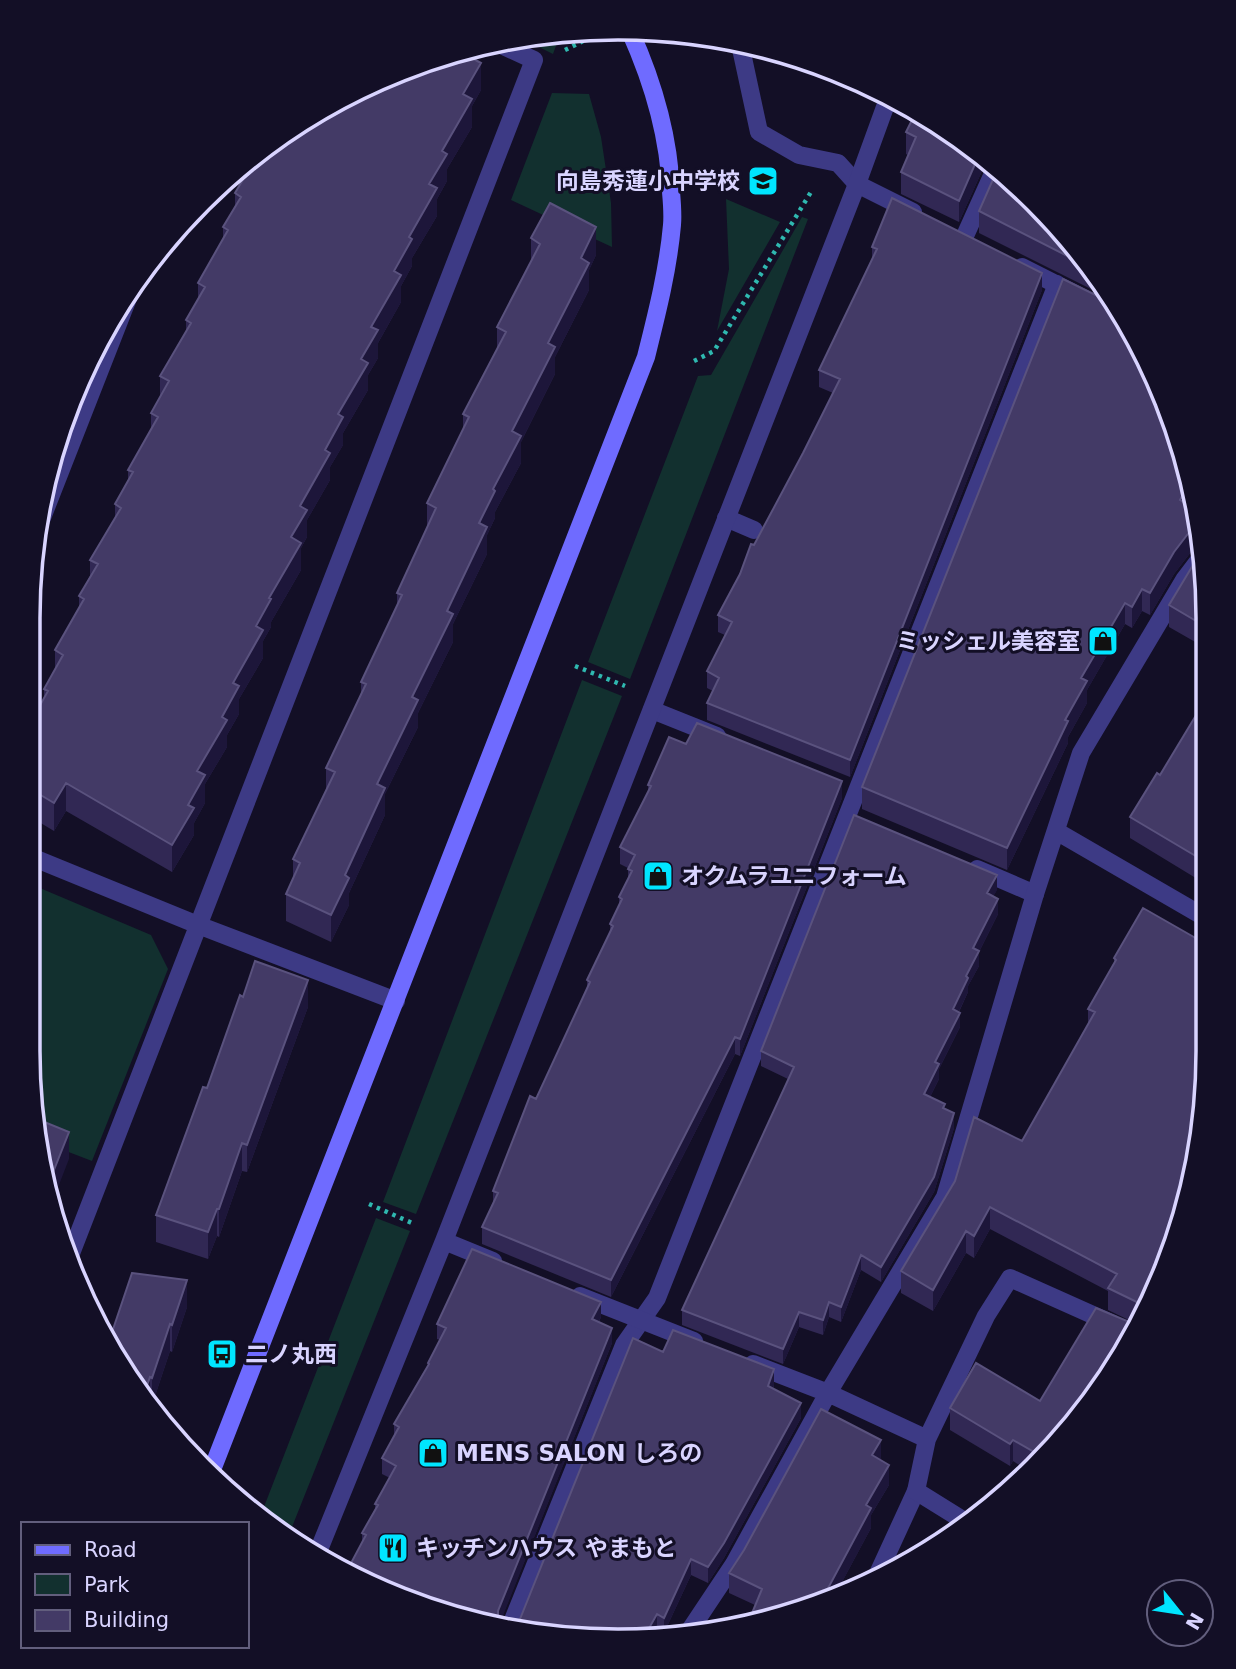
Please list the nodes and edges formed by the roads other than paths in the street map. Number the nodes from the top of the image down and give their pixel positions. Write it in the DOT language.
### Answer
graph roads {
  1 [pos="636,40"];
  2 [pos="512,50"];
  3 [pos="742,54"];
  4 [pos="885,106"];
  5 [pos="991,178"];
  6 [pos="857,184"];
  7 [pos="929,220"];
  8 [pos="964,238"];
  9 [pos="1011,261"];
  10 [pos="1057,284"];
  11 [pos="1106,309"];
  12 [pos="112,340"];
  13 [pos="57,479"];
  14 [pos="726,518"];
  15 [pos="754,530"];
  16 [pos="1194,567"];
  17 [pos="652,710"];
  18 [pos="729,741"];
  19 [pos="1056,831"];
  20 [pos="40,860"];
  21 [pos="960,862"];
  22 [pos="1035,894"];
  23 [pos="1196,912"];
  24 [pos="198,925"];
  25 [pos="396,1001"];
  26 [pos="444,1241"];
  27 [pos="74,1245"];
  28 [pos="507,1266"];
  29 [pos="570,1292"];
  30 [pos="640,1321"];
  31 [pos="1124,1329"];
  32 [pos="715,1349"];
  33 [pos="740,1359"];
  34 [pos="828,1393"];
  35 [pos="927,1440"];
  36 [pos="214,1465"];
  37 [pos="915,1491"];
  38 [pos="958,1517"];
  39 [pos="321,1546"];
  40 [pos="882,1565"];
  41 [pos="513,1619"];
  42 [pos="694,1624"];
  1 -- 25 [label="street"];
  2 -- 24 [label="street"];
  3 -- 6 [label="street"];
  4 -- 6 [label="street"];
  5 -- 8 [label="street"];
  6 -- 7 [label="street"];
  6 -- 14 [label="street"];
  9 -- 10 [label="street"];
  10 -- 11 [label="street"];
  10 -- 30 [label="street"];
  12 -- 13 [label="street"];
  14 -- 15 [label="street"];
  14 -- 17 [label="street"];
  16 -- 19 [label="street"];
  17 -- 18 [label="street"];
  17 -- 26 [label="street"];
  19 -- 22 [label="street"];
  19 -- 23 [label="street"];
  20 -- 24 [label="street"];
  21 -- 22 [label="street"];
  22 -- 34 [label="street"];
  24 -- 25 [label="street"];
  24 -- 27 [label="street"];
  25 -- 36 [label="street"];
  26 -- 28 [label="street"];
  26 -- 39 [label="street"];
  29 -- 30 [label="street"];
  30 -- 32 [label="street"];
  30 -- 41 [label="street"];
  31 -- 35 [label="street"];
  33 -- 34 [label="street"];
  34 -- 35 [label="street"];
  34 -- 42 [label="street"];
  35 -- 37 [label="street"];
  37 -- 38 [label="street"];
  37 -- 40 [label="street"];
}
